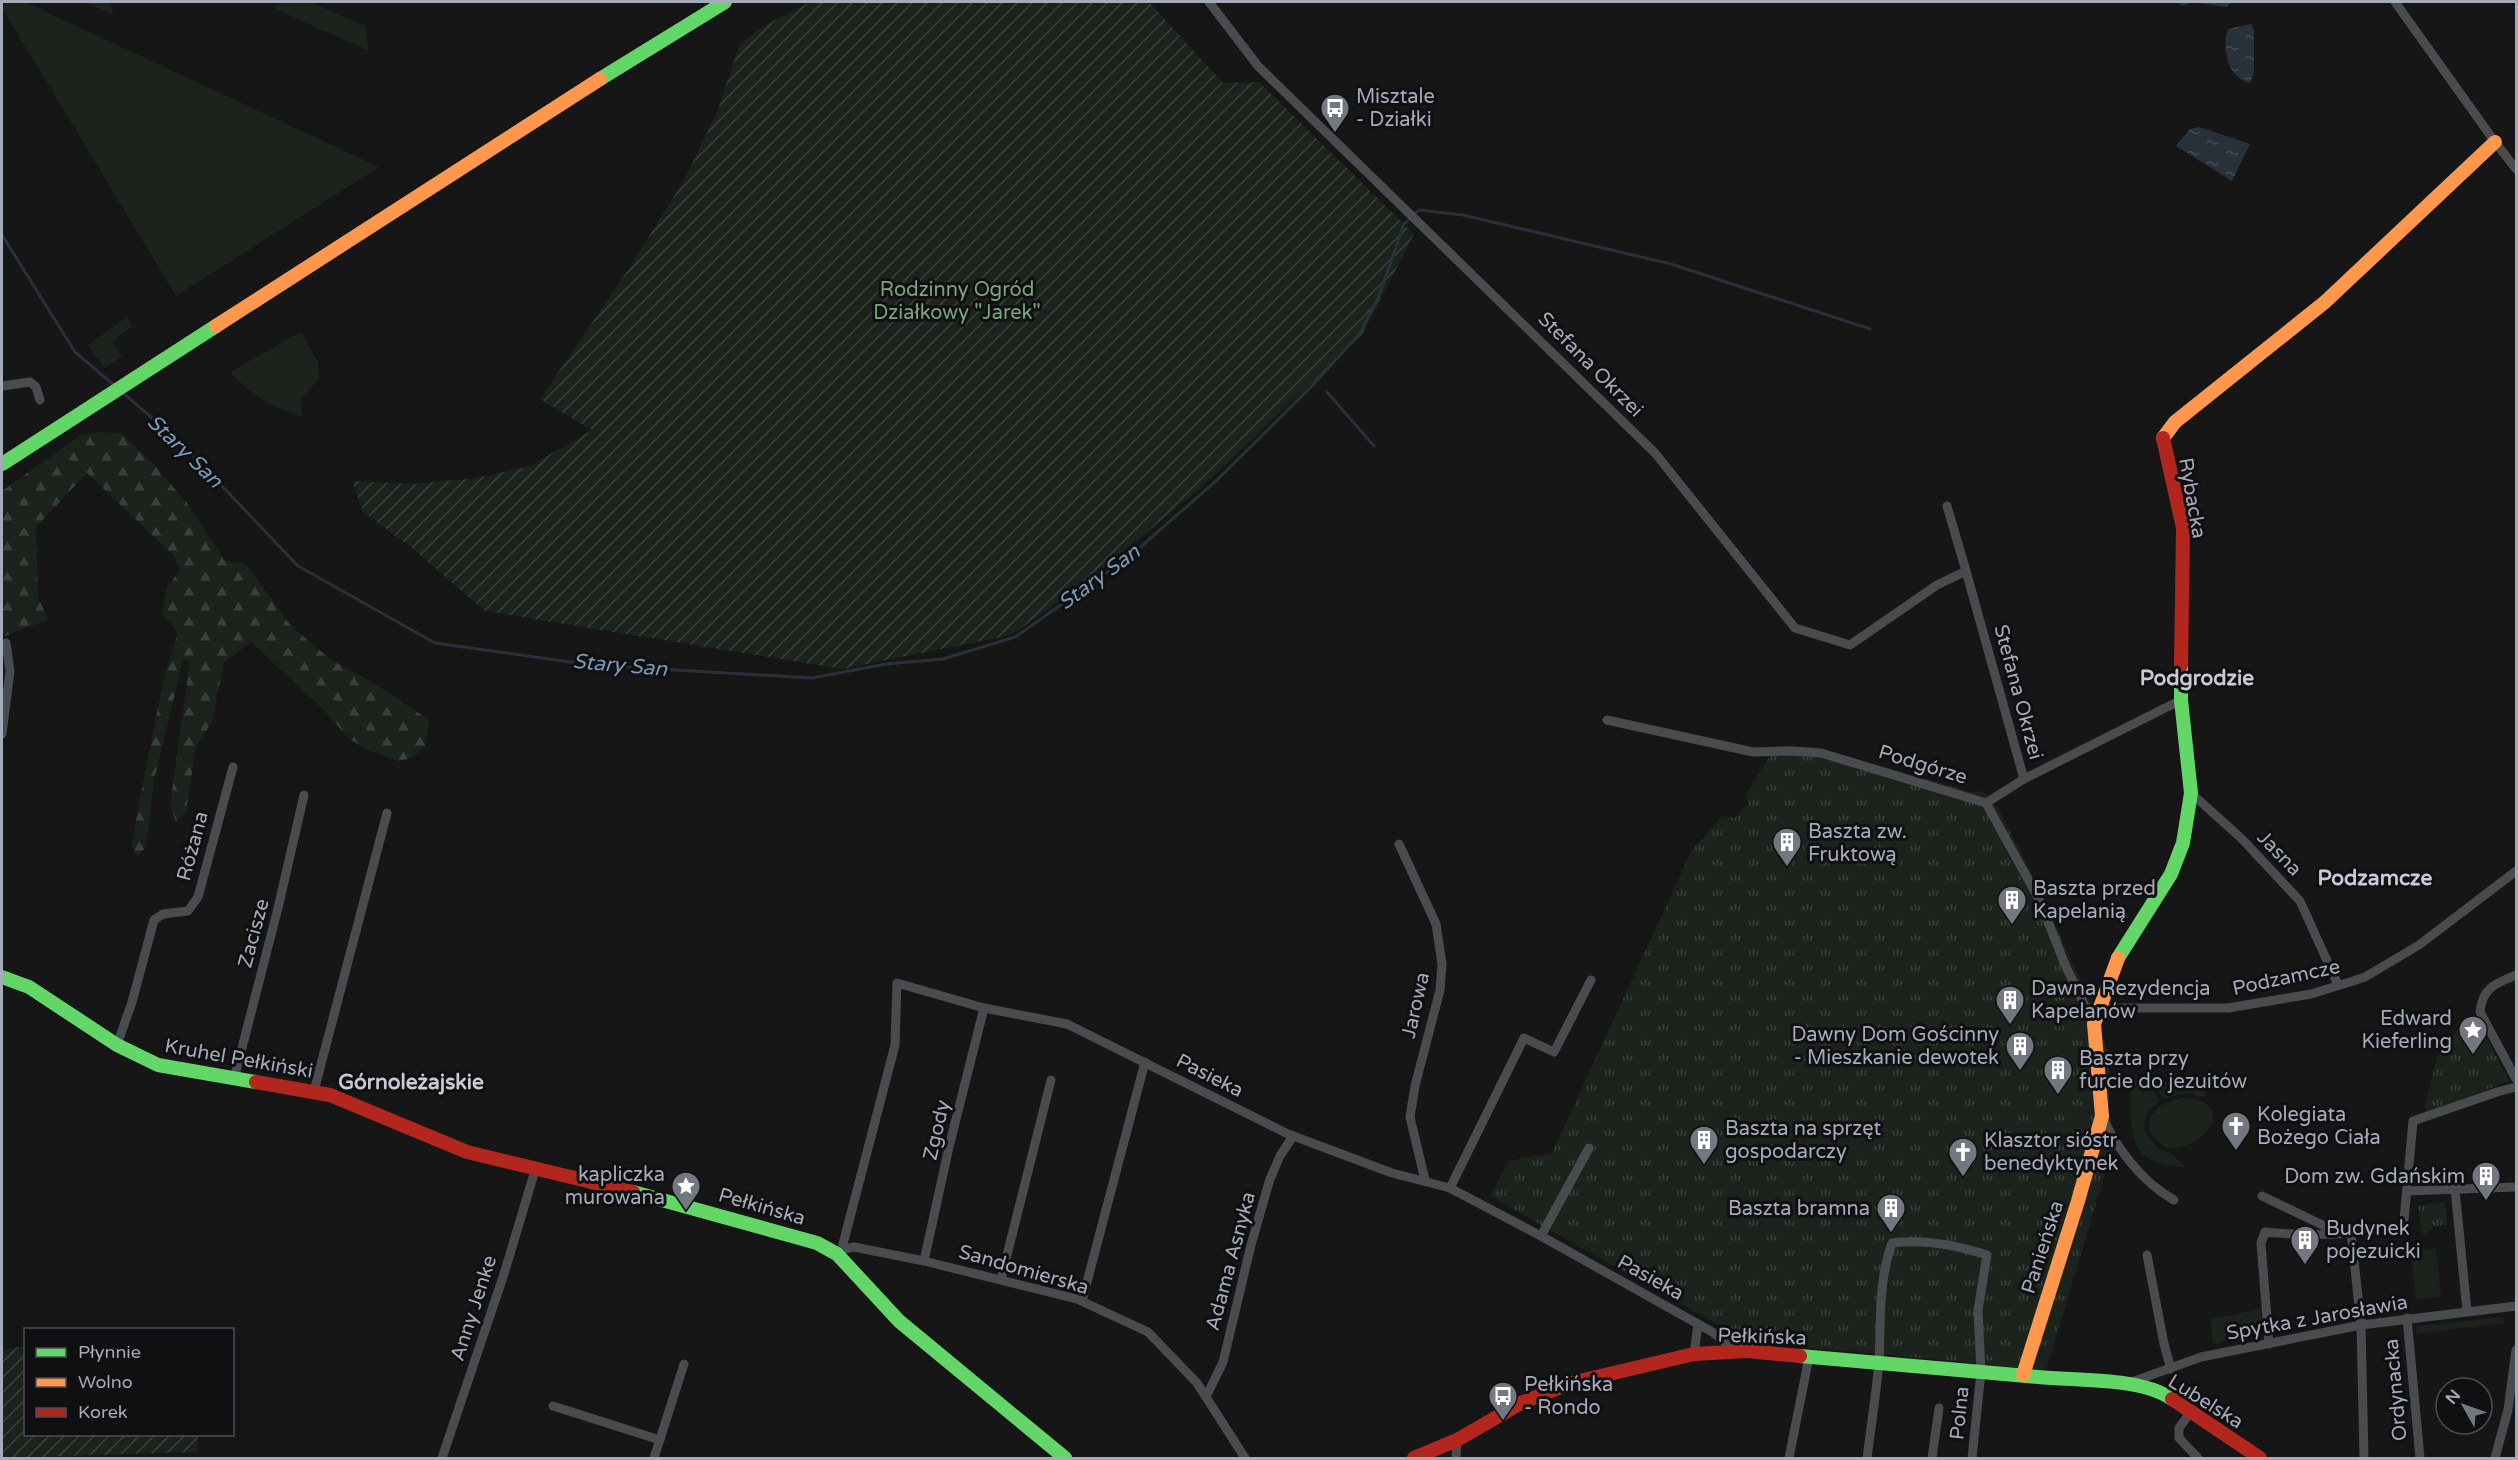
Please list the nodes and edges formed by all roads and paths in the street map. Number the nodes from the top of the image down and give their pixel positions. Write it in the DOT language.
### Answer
graph roads {
  1 [pos="725,2"];
  2 [pos="1209,2"];
  3 [pos="2395,2"];
  4 [pos="2495,142"];
  5 [pos="2517,169"];
  6 [pos="2,386"];
  7 [pos="40,400"];
  8 [pos="2,464"];
  9 [pos="1947,506"];
  10 [pos="1966,572"];
  11 [pos="6,643"];
  12 [pos="2181,699"];
  13 [pos="1607,720"];
  14 [pos="2,734"];
  15 [pos="233,767"];
  16 [pos="2024,779"];
  17 [pos="2191,794"];
  18 [pos="304,795"];
  19 [pos="1986,803"];
  20 [pos="387,813"];
  21 [pos="1399,844"];
  22 [pos="2517,872"];
  23 [pos="2517,975"];
  24 [pos="2,977"];
  25 [pos="1591,980"];
  26 [pos="2338,985"];
  27 [pos="984,1008"];
  28 [pos="2101,1008"];
  29 [pos="2094,1024"];
  30 [pos="117,1045"];
  31 [pos="1145,1062"];
  32 [pos="234,1079"];
  33 [pos="2517,1079"];
  34 [pos="1051,1080"];
  35 [pos="2517,1087"];
  36 [pos="314,1091"];
  37 [pos="382,1116"];
  38 [pos="2102,1116"];
  39 [pos="1293,1136"];
  40 [pos="1589,1149"];
  41 [pos="536,1167"];
  42 [pos="1425,1180"];
  43 [pos="2517,1187"];
  44 [pos="1450,1188"];
  45 [pos="2455,1189"];
  46 [pos="2407,1191"];
  47 [pos="2262,1196"];
  48 [pos="2174,1200"];
  49 [pos="2351,1232"];
  50 [pos="2340,1233"];
  51 [pos="1541,1236"];
  52 [pos="841,1251"];
  53 [pos="2147,1255"];
  54 [pos="924,1261"];
  55 [pos="1001,1279"];
  56 [pos="1082,1301"];
  57 [pos="2517,1306"];
  58 [pos="2467,1311"];
  59 [pos="2407,1318"];
  60 [pos="1698,1324"];
  61 [pos="2361,1325"];
  62 [pos="2269,1344"];
  63 [pos="2517,1350"];
  64 [pos="1736,1352"];
  65 [pos="1694,1354"];
  66 [pos="1809,1357"];
  67 [pos="1878,1363"];
  68 [pos="684,1364"];
  69 [pos="2171,1369"];
  70 [pos="1981,1372"];
  71 [pos="2024,1375"];
  72 [pos="2129,1383"];
  73 [pos="1206,1397"];
  74 [pos="553,1406"];
  75 [pos="1939,1408"];
  76 [pos="2190,1413"];
  77 [pos="660,1440"];
  78 [pos="1457,1440"];
  79 [pos="442,1458"];
  80 [pos="654,1458"];
  81 [pos="1065,1458"];
  82 [pos="1245,1458"];
  83 [pos="1414,1458"];
  84 [pos="1456,1458"];
  85 [pos="1789,1458"];
  86 [pos="1867,1458"];
  87 [pos="1932,1458"];
  88 [pos="1972,1458"];
  89 [pos="2198,1458"];
  90 [pos="2260,1458"];
  91 [pos="2364,1458"];
  92 [pos="2420,1458"];
  93 [pos="2495,1458"];
  1 -- 8 [label="street"];
  2 -- 10 [label="street, Stefana Okrzei"];
  3 -- 4 [label="street"];
  4 -- 5 [label="street"];
  4 -- 12 [label="street, Rybacka"];
  6 -- 7 [label="street"];
  9 -- 10 [label="street, Stefana Okrzei"];
  10 -- 16 [label="street, Stefana Okrzei"];
  11 -- 14 [label="street"];
  12 -- 16 [label="street"];
  12 -- 17 [label="street, Rybacka"];
  13 -- 19 [label="street, Podgórze"];
  15 -- 30 [label="street, Różana"];
  16 -- 19 [label="street, Stefana Okrzei"];
  17 -- 26 [label="street, Jasna"];
  17 -- 28 [label="street, Rybacka"];
  18 -- 32 [label="street, Zacisze"];
  19 -- 29 [label="street, Podgórze"];
  20 -- 36 [label="street"];
  21 -- 42 [label="street, Jarowa"];
  22 -- 26 [label="street, Podzamcze"];
  23 -- 33 [label="street"];
  24 -- 30 [label="street, Kruhel Pełkiński"];
  25 -- 44 [label="street"];
  26 -- 28 [label="street, Podzamcze"];
  27 -- 31 [label="street, Pasieka"];
  27 -- 52 [label="street, Pasieka"];
  27 -- 54 [label="street, Zgody"];
  28 -- 29 [label="street, Rybacka"];
  29 -- 38 [label="street, Panieńska"];
  30 -- 32 [label="street, Kruhel Pełkiński"];
  31 -- 39 [label="street, Pasieka"];
  31 -- 56 [label="street"];
  32 -- 36 [label="street, Kruhel Pełkiński"];
  34 -- 55 [label="street"];
  35 -- 46 [label="street"];
  36 -- 37 [label="street, Kruhel Pełkiński"];
  37 -- 41 [label="street, Pełkińska"];
  38 -- 48 [label="street"];
  38 -- 71 [label="street, Panieńska"];
  39 -- 42 [label="street, Pasieka"];
  39 -- 73 [label="street, Adama Asnyka"];
  40 -- 51 [label="street"];
  41 -- 52 [label="street, Pełkińska"];
  41 -- 79 [label="street, Anny Jenke"];
  42 -- 44 [label="street, Pasieka"];
  43 -- 45 [label="street"];
  44 -- 51 [label="street, Pasieka"];
  45 -- 46 [label="street"];
  45 -- 58 [label="street"];
  46 -- 49 [label="street"];
  47 -- 50 [label="street"];
  49 -- 50 [label="street"];
  49 -- 61 [label="street"];
  50 -- 62 [label="street"];
  51 -- 60 [label="street, Pasieka"];
  52 -- 54 [label="street, Sandomierska"];
  52 -- 81 [label="street, Pełkińska"];
  53 -- 69 [label="street"];
  54 -- 55 [label="street, Sandomierska"];
  55 -- 56 [label="street, Sandomierska"];
  56 -- 73 [label="street, Sandomierska"];
  57 -- 58 [label="street, Spytka z Jarosławia"];
  58 -- 59 [label="street, Spytka z Jarosławia"];
  59 -- 61 [label="street, Spytka z Jarosławia"];
  59 -- 92 [label="street, Ordynacka"];
  60 -- 64 [label="street, Pasieka"];
  60 -- 65 [label="street"];
  61 -- 62 [label="street, Spytka z Jarosławia"];
  61 -- 91 [label="street"];
  62 -- 69 [label="street, Spytka z Jarosławia"];
  63 -- 93 [label="street"];
  64 -- 65 [label="street, Pełkińska"];
  64 -- 66 [label="street, Pełkińska"];
  65 -- 78 [label="street, Pełkińska"];
  66 -- 67 [label="street, Pełkińska"];
  66 -- 85 [label="street"];
  67 -- 70 [label="street, Pełkińska"];
  67 -- 70 [label="street, Polna"];
  67 -- 86 [label="street"];
  68 -- 77 [label="street"];
  69 -- 72 [label="street, Spytka z Jarosławia"];
  70 -- 71 [label="street, Pełkińska"];
  70 -- 88 [label="street, Polna"];
  71 -- 72 [label="street, Pełkińska"];
  72 -- 76 [label="street, Lubelska"];
  73 -- 82 [label="street, Sandomierska"];
  74 -- 77 [label="street"];
  75 -- 87 [label="street"];
  76 -- 89 [label="street"];
  76 -- 90 [label="street, Lubelska"];
  77 -- 80 [label="street"];
  78 -- 83 [label="street, Pełkińska"];
  78 -- 84 [label="street"];
}
